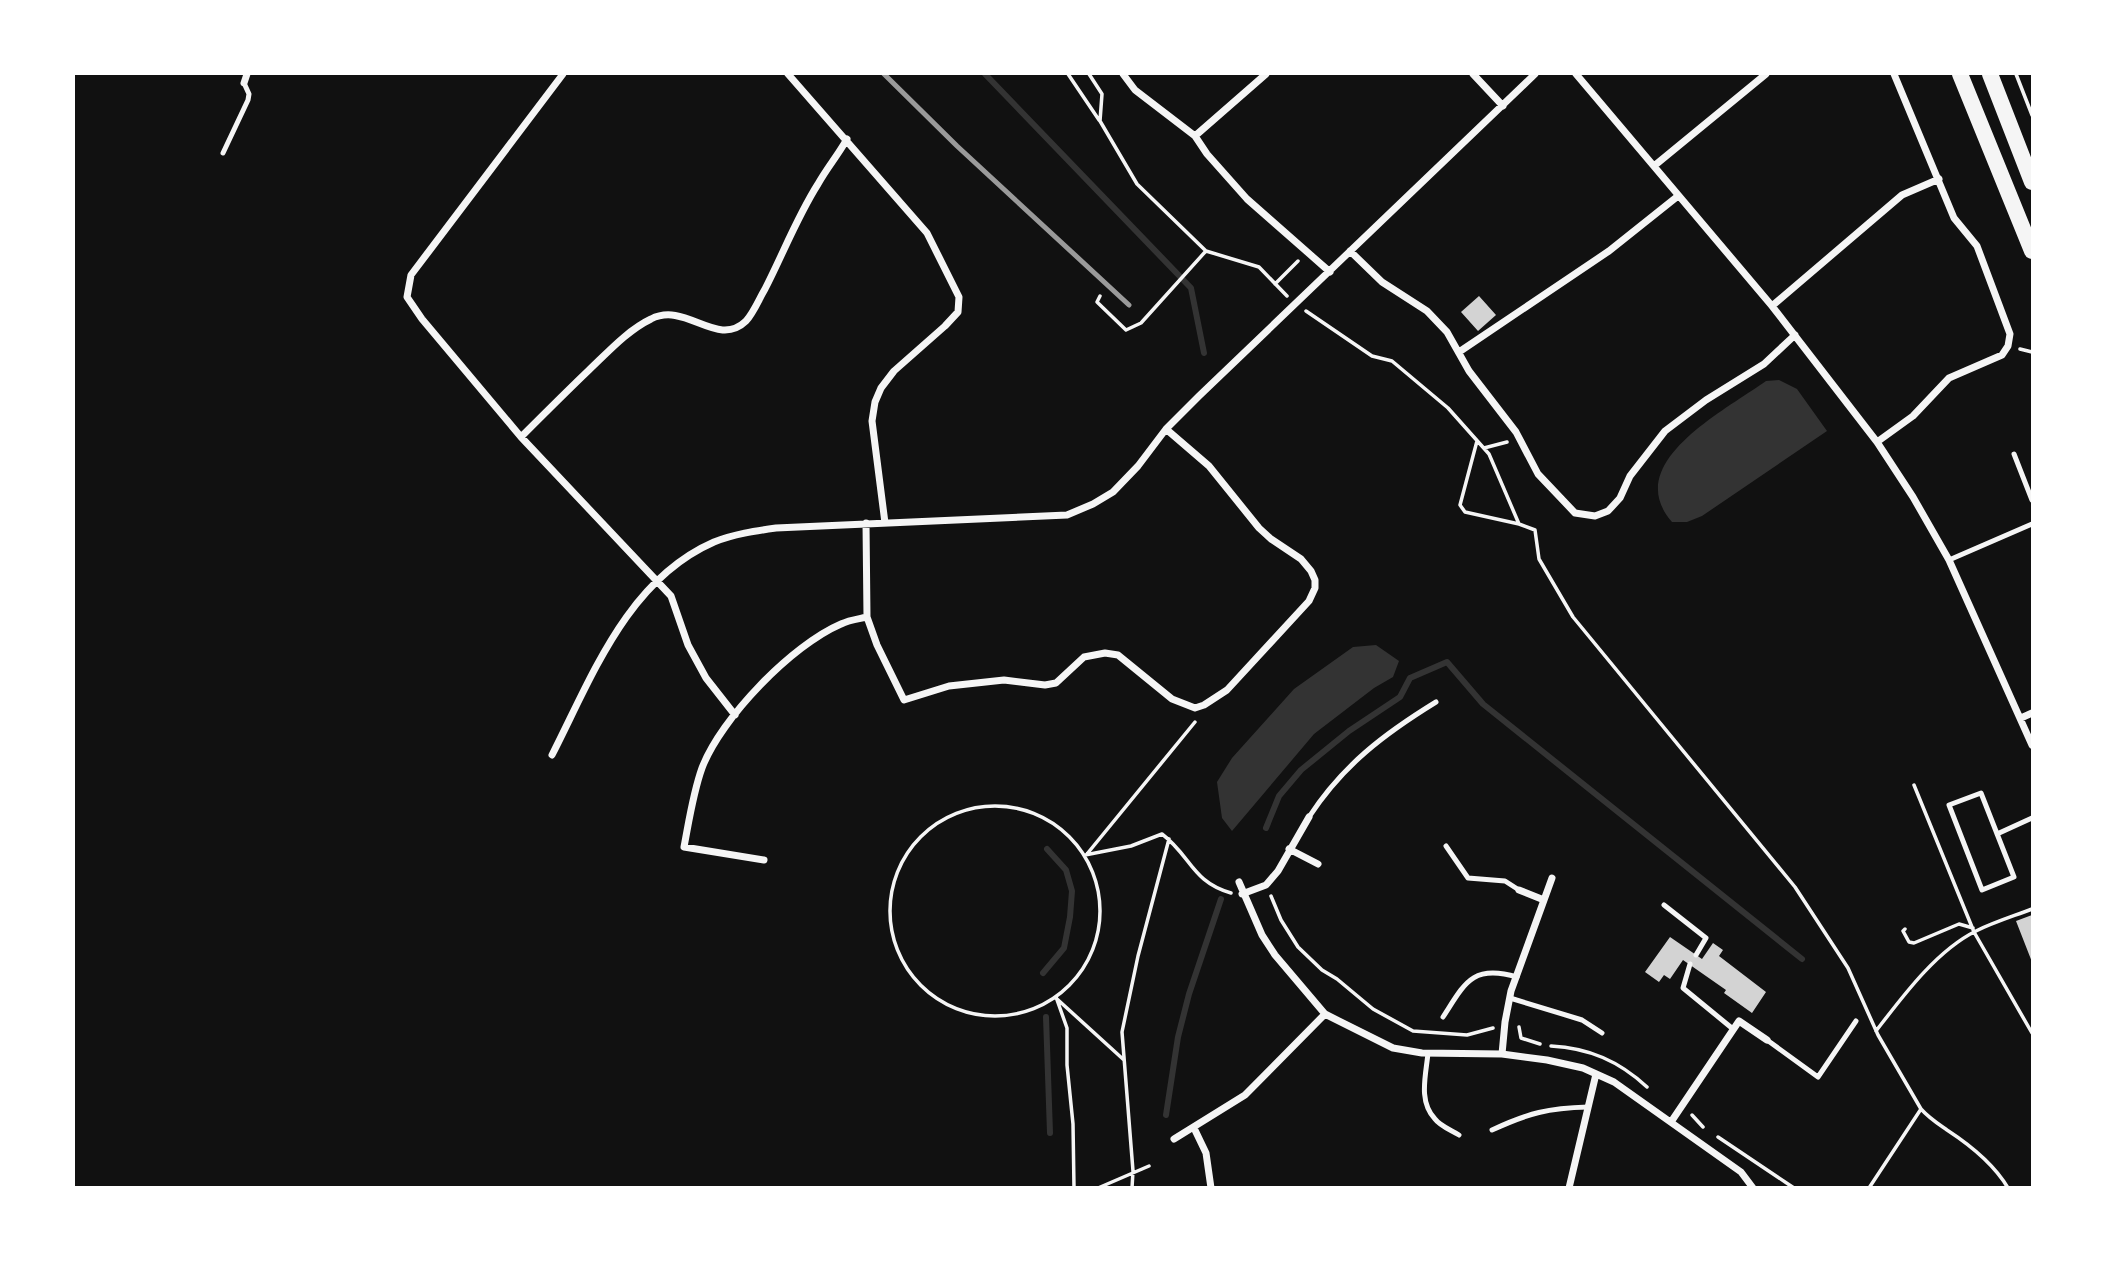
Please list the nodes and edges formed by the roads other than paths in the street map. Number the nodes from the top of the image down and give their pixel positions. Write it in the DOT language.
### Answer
graph roads {
  1 [pos="247,74"];
  2 [pos="563,74"];
  3 [pos="788,74"];
  4 [pos="1123,74"];
  5 [pos="1266,74"];
  6 [pos="1473,74"];
  7 [pos="1535,74"];
  8 [pos="1576,74"];
  9 [pos="1766,74"];
  10 [pos="1894,74"];
  11 [pos="1960,74"];
  12 [pos="1990,74"];
  13 [pos="244,83"];
  14 [pos="1503,106"];
  15 [pos="1195,136"];
  16 [pos="847,139"];
  17 [pos="223,153"];
  18 [pos="1654,166"];
  19 [pos="1939,179"];
  20 [pos="2032,182"];
  21 [pos="1678,197"];
  22 [pos="1350,251"];
  23 [pos="2032,251"];
  24 [pos="1330,272"];
  25 [pos="1772,306"];
  26 [pos="1796,335"];
  27 [pos="1459,352"];
  28 [pos="1166,429"];
  29 [pos="521,437"];
  30 [pos="1877,442"];
  31 [pos="2014,454"];
  32 [pos="2032,500"];
  33 [pos="866,523"];
  34 [pos="885,523"];
  35 [pos="2032,524"];
  36 [pos="1949,560"];
  37 [pos="657,580"];
  38 [pos="867,617"];
  39 [pos="1436,702"];
  40 [pos="2032,713"];
  41 [pos="735,715"];
  42 [pos="2021,718"];
  43 [pos="2032,745"];
  44 [pos="552,755"];
  45 [pos="1309,817"];
  46 [pos="2032,818"];
  47 [pos="1997,834"];
  48 [pos="1446,846"];
  49 [pos="1289,849"];
  50 [pos="764,860"];
  51 [pos="1318,864"];
  52 [pos="1552,878"];
  53 [pos="1239,882"];
  54 [pos="1518,890"];
  55 [pos="1242,894"];
  56 [pos="1544,900"];
  57 [pos="1664,905"];
  58 [pos="1696,955"];
  59 [pos="1690,964"];
  60 [pos="1517,976"];
  61 [pos="1510,998"];
  62 [pos="1325,1014"];
  63 [pos="1443,1017"];
  64 [pos="1856,1021"];
  65 [pos="1733,1029"];
  66 [pos="1602,1033"];
  67 [pos="1767,1040"];
  68 [pos="1428,1053"];
  69 [pos="1502,1055"];
  70 [pos="1596,1074"];
  71 [pos="1588,1107"];
  72 [pos="1671,1122"];
  73 [pos="1194,1128"];
  74 [pos="1492,1130"];
  75 [pos="1459,1135"];
  76 [pos="1174,1139"];
  77 [pos="1211,1188"];
  78 [pos="1569,1188"];
  79 [pos="1753,1188"];
  1 -- 13 [label="street"];
  2 -- 29 [label="street"];
  3 -- 16 [label="street"];
  4 -- 15 [label="street"];
  5 -- 15 [label="street"];
  6 -- 14 [label="street"];
  7 -- 14 [label="street"];
  8 -- 18 [label="street"];
  9 -- 18 [label="street"];
  10 -- 19 [label="street"];
  11 -- 23 [label="main road"];
  12 -- 20 [label="main road"];
  13 -- 17 [label="lane"];
  14 -- 22 [label="street"];
  15 -- 24 [label="street"];
  16 -- 29 [label="street"];
  16 -- 34 [label="street"];
  18 -- 21 [label="street"];
  19 -- 25 [label="street"];
  19 -- 30 [label="street"];
  21 -- 25 [label="street"];
  21 -- 27 [label="street"];
  22 -- 24 [label="street"];
  22 -- 27 [label="street"];
  24 -- 28 [label="street"];
  25 -- 26 [label="street"];
  26 -- 27 [label="street"];
  26 -- 30 [label="street"];
  28 -- 34 [label="street"];
  28 -- 38 [label="street"];
  29 -- 37 [label="street"];
  30 -- 36 [label="street"];
  31 -- 32 [label="lane"];
  33 -- 34 [label="street"];
  33 -- 37 [label="street"];
  33 -- 38 [label="street"];
  35 -- 36 [label="lane"];
  36 -- 42 [label="street"];
  37 -- 41 [label="street"];
  37 -- 44 [label="street"];
  38 -- 41 [label="street"];
  39 -- 45 [label="lane"];
  40 -- 42 [label="street"];
  41 -- 50 [label="street"];
  42 -- 43 [label="street"];
  45 -- 49 [label="street"];
  46 -- 47 [label="lane"];
  47 -- 47 [label="lane"];
  48 -- 54 [label="lane"];
  49 -- 51 [label="street"];
  49 -- 55 [label="street"];
  52 -- 56 [label="street"];
  53 -- 55 [label="street"];
  54 -- 56 [label="street"];
  55 -- 62 [label="street"];
  56 -- 60 [label="street"];
  57 -- 58 [label="lane"];
  59 -- 65 [label="lane"];
  60 -- 61 [label="street"];
  60 -- 63 [label="lane"];
  61 -- 66 [label="lane"];
  61 -- 69 [label="street"];
  62 -- 68 [label="street"];
  62 -- 73 [label="street"];
  64 -- 67 [label="lane"];
  65 -- 67 [label="street"];
  65 -- 72 [label="street"];
  68 -- 69 [label="street"];
  68 -- 75 [label="lane"];
  69 -- 70 [label="street"];
  70 -- 71 [label="street"];
  70 -- 72 [label="street"];
  71 -- 74 [label="lane"];
  71 -- 78 [label="street"];
  72 -- 79 [label="street"];
  73 -- 76 [label="street"];
  73 -- 77 [label="street"];
}
